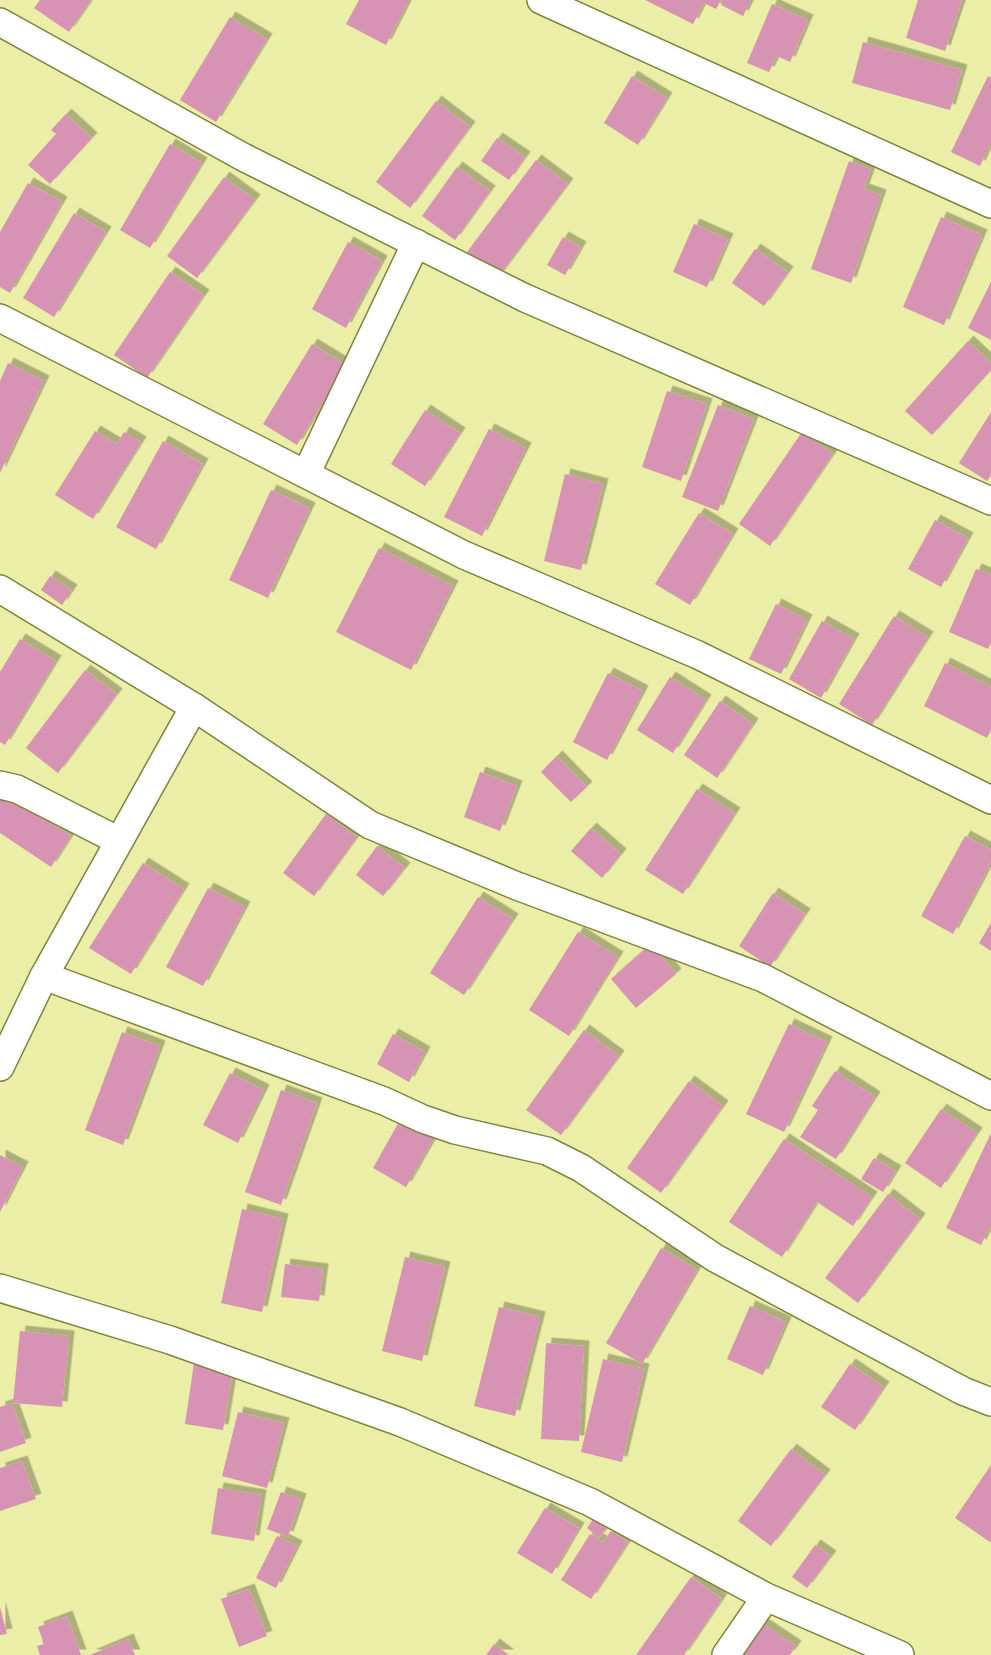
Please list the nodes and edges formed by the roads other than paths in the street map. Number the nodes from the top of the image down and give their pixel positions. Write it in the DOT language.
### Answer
graph roads {
  1 [pos="541,0"];
  2 [pos="0,22"];
  3 [pos="991,204"];
  4 [pos="416,243"];
  5 [pos="0,318"];
  6 [pos="306,474"];
  7 [pos="991,501"];
  8 [pos="0,589"];
  9 [pos="194,707"];
  10 [pos="0,785"];
  11 [pos="991,800"];
  12 [pos="119,842"];
  13 [pos="44,976"];
  14 [pos="0,1067"];
  15 [pos="991,1096"];
  16 [pos="0,1288"];
  17 [pos="991,1402"];
  18 [pos="765,1597"];
  19 [pos="726,1655"];
  20 [pos="900,1655"];
  1 -- 3 [label="street"];
  2 -- 4 [label="street"];
  4 -- 6 [label="street"];
  4 -- 7 [label="street"];
  5 -- 6 [label="street"];
  6 -- 11 [label="street"];
  8 -- 9 [label="street"];
  9 -- 12 [label="street"];
  9 -- 15 [label="street"];
  10 -- 12 [label="street"];
  12 -- 13 [label="street"];
  13 -- 14 [label="street"];
  13 -- 17 [label="street"];
  16 -- 18 [label="street"];
  18 -- 19 [label="street"];
  18 -- 20 [label="street"];
}
